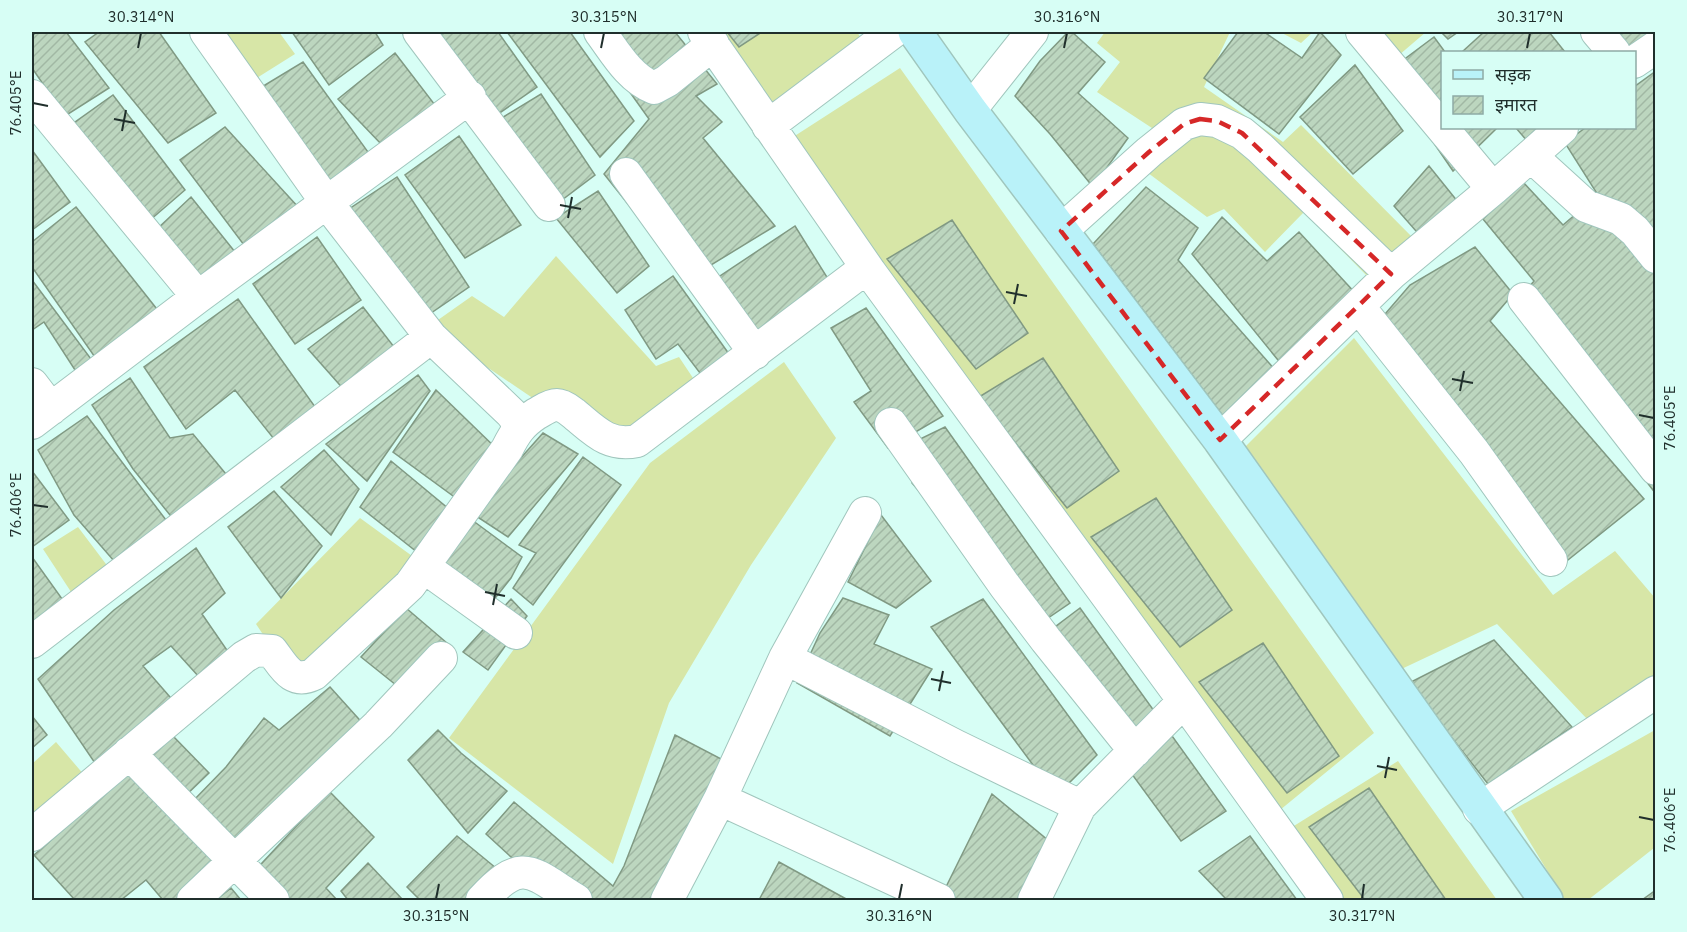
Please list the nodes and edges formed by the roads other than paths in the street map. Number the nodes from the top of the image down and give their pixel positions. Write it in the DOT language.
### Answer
graph roads {
  1 [pos="206,32"];
  2 [pos="419,32"];
  3 [pos="600,32"];
  4 [pos="893,32"];
  5 [pos="915,32"];
  6 [pos="1032,32"];
  7 [pos="1362,32"];
  8 [pos="1597,32"];
  9 [pos="708,38"];
  10 [pos="1656,47"];
  11 [pos="1613,51"];
  12 [pos="1636,61"];
  13 [pos="32,96"];
  14 [pos="470,97"];
  15 [pos="970,110"];
  16 [pos="768,126"];
  17 [pos="1441,127"];
  18 [pos="1443,129"];
  19 [pos="1561,129"];
  20 [pos="1531,156"];
  21 [pos="626,174"];
  22 [pos="1493,189"];
  23 [pos="327,203"];
  24 [pos="549,205"];
  25 [pos="1061,231"];
  26 [pos="1656,257"];
  27 [pos="866,268"];
  28 [pos="1391,274"];
  29 [pos="198,297"];
  30 [pos="1524,299"];
  31 [pos="1359,307"];
  32 [pos="431,338"];
  33 [pos="755,353"];
  34 [pos="32,384"];
  35 [pos="41,416"];
  36 [pos="891,424"];
  37 [pos="518,427"];
  38 [pos="1220,440"];
  39 [pos="1656,469"];
  40 [pos="864,513"];
  41 [pos="1551,560"];
  42 [pos="424,567"];
  43 [pos="516,633"];
  44 [pos="32,642"];
  45 [pos="441,658"];
  46 [pos="785,658"];
  47 [pos="1656,692"];
  48 [pos="1184,701"];
  49 [pos="1135,750"];
  50 [pos="129,753"];
  51 [pos="720,799"];
  52 [pos="1080,806"];
  53 [pos="1479,809"];
  54 [pos="32,835"];
  55 [pos="235,861"];
  56 [pos="193,900"];
  57 [pos="273,900"];
  58 [pos="482,900"];
  59 [pos="576,900"];
  60 [pos="667,900"];
  61 [pos="939,900"];
  62 [pos="1034,900"];
  63 [pos="1327,900"];
  64 [pos="1546,900"];
  1 -- 23 [label="street"];
  2 -- 14 [label="street"];
  3 -- 9 [label="street"];
  4 -- 16 [label="street"];
  5 -- 15 [label="street"];
  6 -- 15 [label="street"];
  7 -- 17 [label="street"];
  8 -- 11 [label="street"];
  9 -- 16 [label="street"];
  10 -- 12 [label="street"];
  13 -- 29 [label="street"];
  14 -- 23 [label="street"];
  14 -- 24 [label="street"];
  15 -- 25 [label="street"];
  16 -- 27 [label="street"];
  18 -- 22 [label="street"];
  19 -- 20 [label="street"];
  20 -- 22 [label="street"];
  20 -- 26 [label="street"];
  21 -- 33 [label="street"];
  22 -- 28 [label="street"];
  23 -- 29 [label="street"];
  23 -- 32 [label="street"];
  25 -- 28 [label="street"];
  25 -- 38 [label="street"];
  27 -- 33 [label="street"];
  27 -- 48 [label="street"];
  28 -- 31 [label="street"];
  29 -- 35 [label="street"];
  30 -- 39 [label="street"];
  31 -- 38 [label="street"];
  31 -- 41 [label="street"];
  32 -- 37 [label="street"];
  32 -- 44 [label="street"];
  33 -- 37 [label="street"];
  34 -- 35 [label="street"];
  36 -- 49 [label="street"];
  37 -- 42 [label="street"];
  38 -- 53 [label="street"];
  40 -- 46 [label="street"];
  42 -- 43 [label="street"];
  42 -- 50 [label="street"];
  45 -- 55 [label="street"];
  46 -- 51 [label="street"];
  46 -- 52 [label="street"];
  47 -- 53 [label="street"];
  48 -- 49 [label="street"];
  48 -- 63 [label="street"];
  49 -- 52 [label="street"];
  50 -- 54 [label="street"];
  50 -- 55 [label="street"];
  51 -- 60 [label="street"];
  51 -- 61 [label="street"];
  52 -- 62 [label="street"];
  53 -- 64 [label="street"];
  55 -- 56 [label="street"];
  55 -- 57 [label="street"];
  58 -- 59 [label="street"];
}
